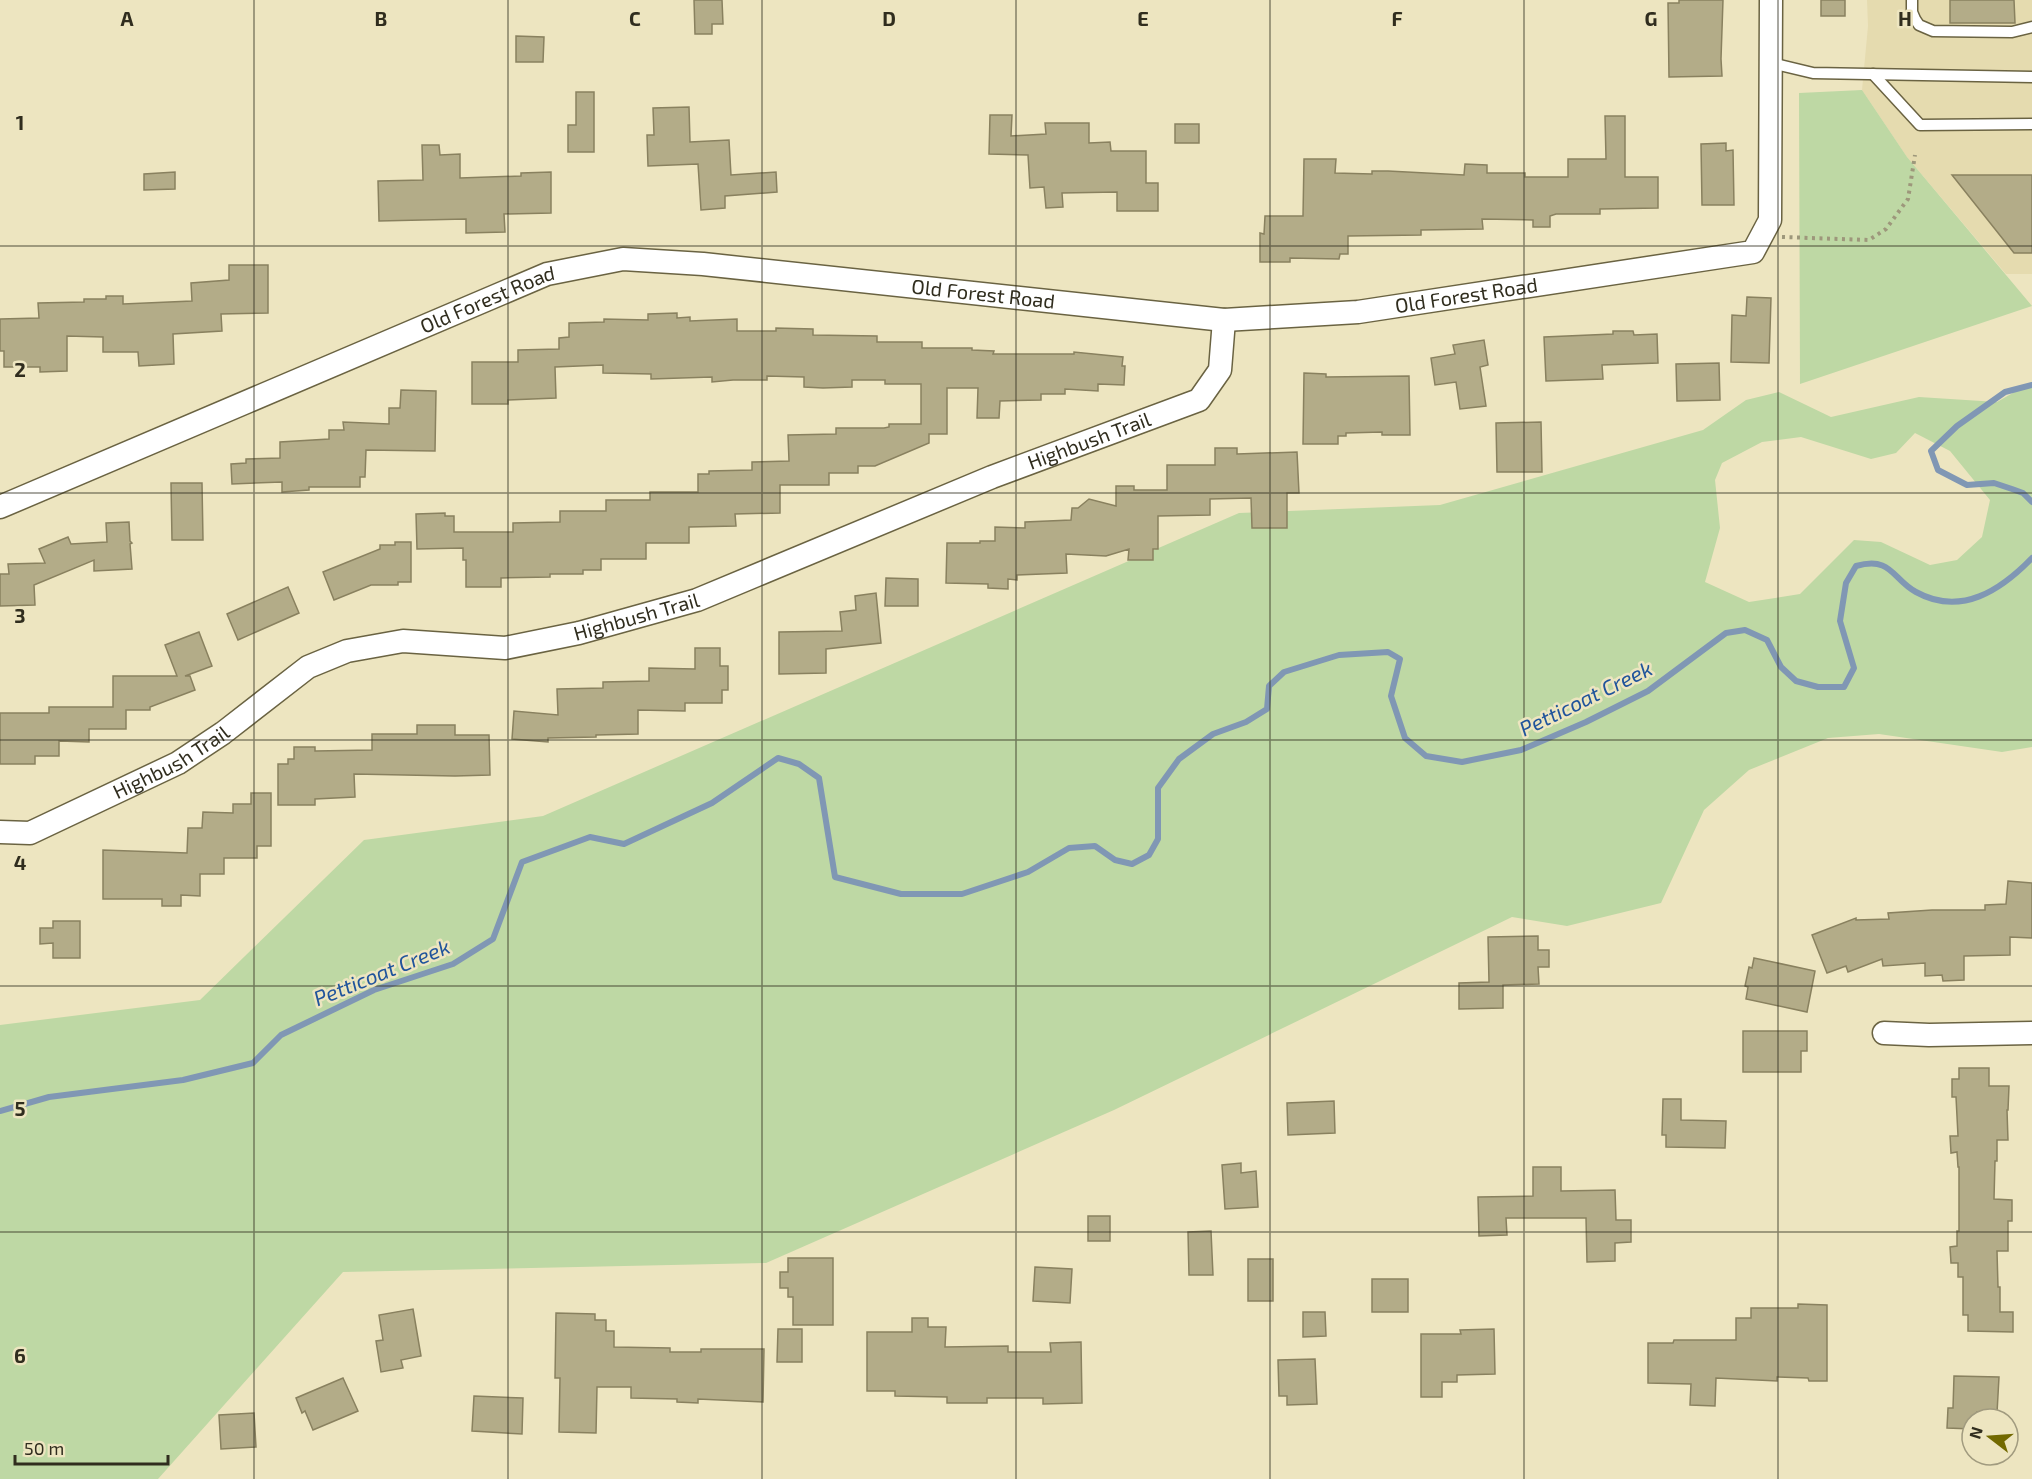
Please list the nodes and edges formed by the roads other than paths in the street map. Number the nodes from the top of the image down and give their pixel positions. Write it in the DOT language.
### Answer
graph roads {
  1 [pos="1771,0"];
  2 [pos="1912,0"];
  3 [pos="2032,27"];
  4 [pos="1771,63"];
  5 [pos="1874,74"];
  6 [pos="2032,77"];
  7 [pos="2032,124"];
  8 [pos="1224,320"];
  9 [pos="0,507"];
  10 [pos="0,832"];
  11 [pos="1884,1033"];
  12 [pos="2032,1033"];
  1 -- 4 [label="street"];
  2 -- 3 [label="lane"];
  4 -- 5 [label="lane"];
  4 -- 8 [label="street, Old Forest Road"];
  5 -- 6 [label="lane"];
  5 -- 7 [label="lane"];
  8 -- 9 [label="street, Old Forest Road"];
  8 -- 10 [label="street, Highbush Trail"];
  11 -- 12 [label="street"];
}
